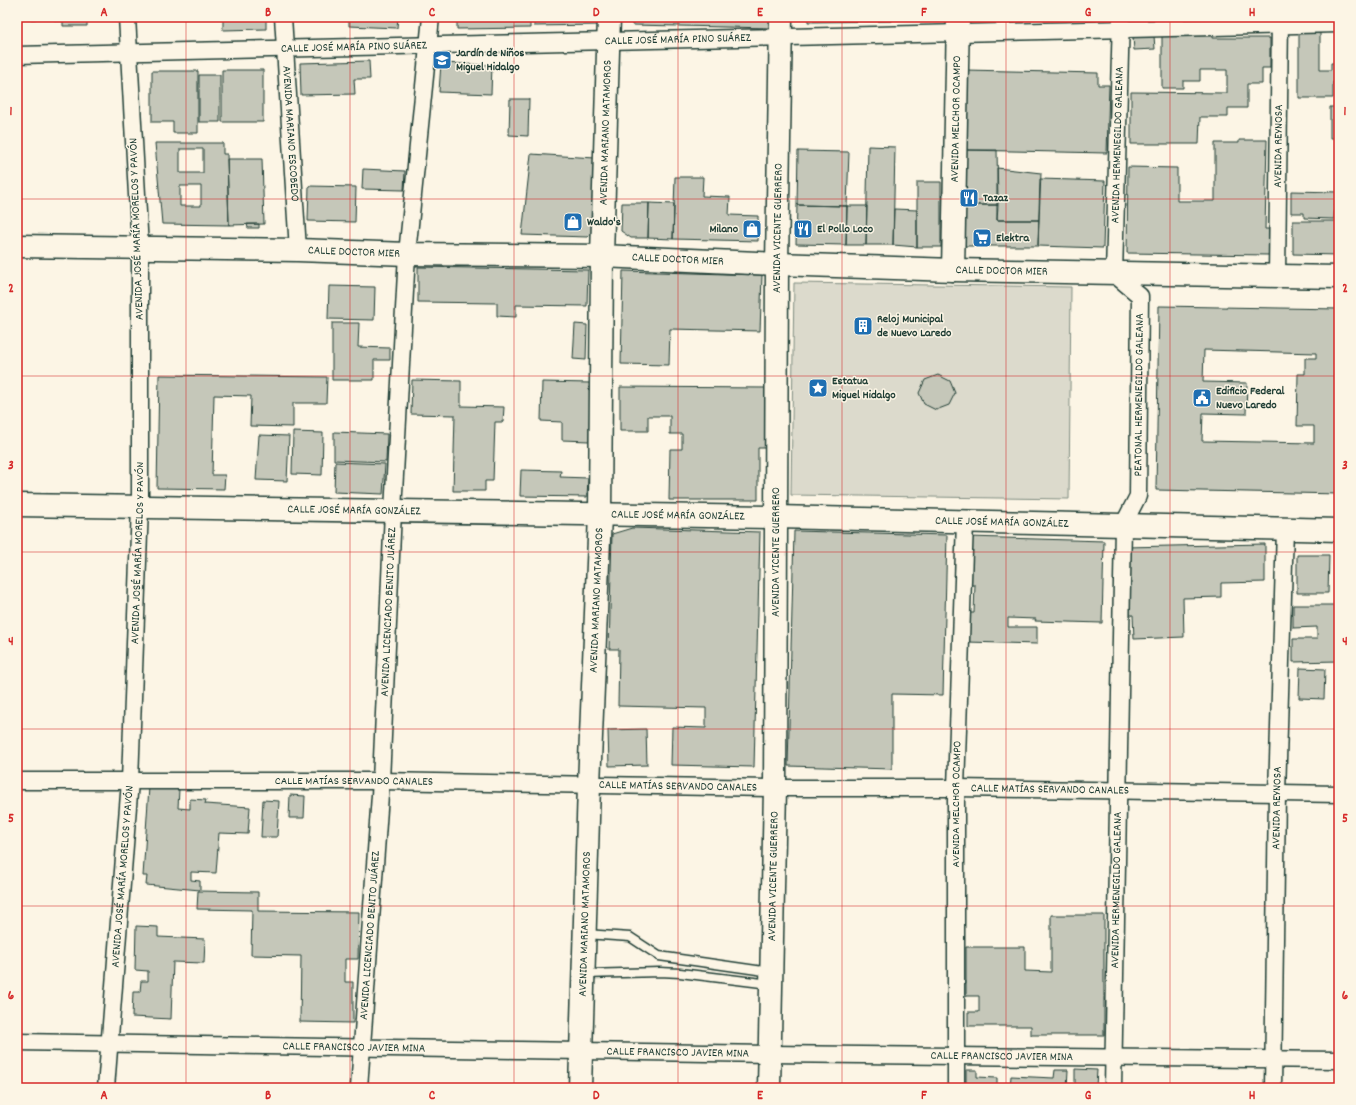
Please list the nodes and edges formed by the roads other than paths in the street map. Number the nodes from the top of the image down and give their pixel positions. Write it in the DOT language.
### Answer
graph roads {
  1 [pos="127,17"];
  2 [pos="283,17"];
  3 [pos="431,17"];
  4 [pos="609,17"];
  5 [pos="1280,21"];
  6 [pos="1121,23"];
  7 [pos="1339,24"];
  8 [pos="958,25"];
  9 [pos="780,27"];
  10 [pos="608,41"];
  11 [pos="428,46"];
  12 [pos="285,49"];
  13 [pos="130,53"];
  14 [pos="17,55"];
  15 [pos="17,246"];
  16 [pos="140,248"];
  17 [pos="298,250"];
  18 [pos="407,254"];
  19 [pos="602,256"];
  20 [pos="776,264"];
  21 [pos="953,270"];
  22 [pos="1114,274"];
  23 [pos="1277,275"];
  24 [pos="1339,277"];
  25 [pos="17,505"];
  26 [pos="140,506"];
  27 [pos="393,511"];
  28 [pos="600,514"];
  29 [pos="776,517"];
  30 [pos="965,521"];
  31 [pos="1123,525"];
  32 [pos="1285,529"];
  33 [pos="1339,530"];
  34 [pos="17,780"];
  35 [pos="130,781"];
  36 [pos="381,781"];
  37 [pos="589,785"];
  38 [pos="775,788"];
  39 [pos="956,788"];
  40 [pos="1118,792"];
  41 [pos="1277,793"];
  42 [pos="1339,794"];
  43 [pos="585,934"];
  44 [pos="584,974"];
  45 [pos="771,978"];
  46 [pos="17,1042"];
  47 [pos="109,1044"];
  48 [pos="362,1048"];
  49 [pos="581,1051"];
  50 [pos="770,1054"];
  51 [pos="956,1056"];
  52 [pos="1113,1058"];
  53 [pos="1274,1059"];
  54 [pos="1339,1060"];
  55 [pos="106,1088"];
  56 [pos="359,1088"];
  57 [pos="580,1088"];
  58 [pos="770,1088"];
  59 [pos="956,1088"];
  60 [pos="1113,1088"];
  61 [pos="1273,1088"];
  1 -- 13 [label="street, AVENIDA JOSÉ MARÍA MORELOS Y PAVÓN"];
  2 -- 12 [label="street, AVENIDA MARIANO ESCOBEDO"];
  3 -- 11 [label="street, AVENIDA LICENCIADO BENITO JUÁREZ"];
  4 -- 10 [label="main road, AVENIDA MARIANO MATAMOROS"];
  5 -- 6 [label="street, CALLE JOSÉ MARÍA PINO SUÁREZ"];
  5 -- 7 [label="street, CALLE JOSÉ MARÍA PINO SUÁREZ"];
  5 -- 23 [label="street, AVENIDA REYNOSA"];
  6 -- 8 [label="street, CALLE JOSÉ MARÍA PINO SUÁREZ"];
  6 -- 22 [label="street, AVENIDA HERMENEGILDO GALEANA"];
  8 -- 9 [label="street, CALLE JOSÉ MARÍA PINO SUÁREZ"];
  8 -- 21 [label="main road, AVENIDA MELCHOR OCAMPO"];
  9 -- 10 [label="street, CALLE JOSÉ MARÍA PINO SUÁREZ"];
  9 -- 20 [label="main road, AVENIDA VICENTE GUERRERO"];
  10 -- 11 [label="street, CALLE JOSÉ MARÍA PINO SUÁREZ"];
  10 -- 19 [label="main road, AVENIDA MARIANO MATAMOROS"];
  11 -- 12 [label="street, CALLE JOSÉ MARÍA PINO SUÁREZ"];
  11 -- 18 [label="street, AVENIDA LICENCIADO BENITO JUÁREZ"];
  12 -- 13 [label="street, CALLE JOSÉ MARÍA PINO SUÁREZ"];
  12 -- 17 [label="street, AVENIDA MARIANO ESCOBEDO"];
  13 -- 14 [label="street, CALLE JOSÉ MARÍA PINO SUÁREZ"];
  13 -- 16 [label="street, AVENIDA JOSÉ MARÍA MORELOS Y PAVÓN"];
  15 -- 16 [label="main road, CALLE DOCTOR MIER"];
  16 -- 17 [label="main road, CALLE DOCTOR MIER"];
  16 -- 26 [label="street, AVENIDA JOSÉ MARÍA MORELOS Y PAVÓN"];
  17 -- 18 [label="main road, CALLE DOCTOR MIER"];
  18 -- 19 [label="main road, CALLE DOCTOR MIER"];
  18 -- 27 [label="street, AVENIDA LICENCIADO BENITO JUÁREZ"];
  19 -- 20 [label="main road, CALLE DOCTOR MIER"];
  19 -- 28 [label="main road, AVENIDA MARIANO MATAMOROS"];
  20 -- 21 [label="main road, CALLE DOCTOR MIER"];
  20 -- 29 [label="main road, AVENIDA VICENTE GUERRERO"];
  21 -- 22 [label="main road, CALLE DOCTOR MIER"];
  22 -- 23 [label="main road, CALLE DOCTOR MIER"];
  22 -- 31 [label="street, PEATONAL HERMENEGILDO GALEANA"];
  23 -- 24 [label="main road, CALLE DOCTOR MIER"];
  25 -- 26 [label="main road, CALLE JOSÉ MARÍA GONZÁLEZ"];
  26 -- 27 [label="main road, CALLE JOSÉ MARÍA GONZÁLEZ"];
  26 -- 35 [label="street, AVENIDA JOSÉ MARÍA MORELOS Y PAVÓN"];
  27 -- 28 [label="main road, CALLE JOSÉ MARÍA GONZÁLEZ"];
  27 -- 36 [label="street, AVENIDA LICENCIADO BENITO JUÁREZ"];
  28 -- 29 [label="main road, CALLE JOSÉ MARÍA GONZÁLEZ"];
  28 -- 37 [label="main road, AVENIDA MARIANO MATAMOROS"];
  29 -- 30 [label="main road, CALLE JOSÉ MARÍA GONZÁLEZ"];
  29 -- 38 [label="main road, AVENIDA VICENTE GUERRERO"];
  30 -- 31 [label="main road, CALLE JOSÉ MARÍA GONZÁLEZ"];
  30 -- 39 [label="street, AVENIDA MELCHOR OCAMPO"];
  31 -- 32 [label="main road, CALLE JOSÉ MARÍA GONZÁLEZ"];
  31 -- 40 [label="street, AVENIDA HERMENEGILDO GALEANA"];
  32 -- 33 [label="main road, CALLE JOSÉ MARÍA GONZÁLEZ"];
  32 -- 41 [label="street, AVENIDA REYNOSA"];
  34 -- 35 [label="street, CALLE MATÍAS SERVANDO CANALES"];
  35 -- 36 [label="street, CALLE MATÍAS SERVANDO CANALES"];
  35 -- 47 [label="street, AVENIDA JOSÉ MARÍA MORELOS Y PAVÓN"];
  36 -- 37 [label="street, CALLE MATÍAS SERVANDO CANALES"];
  36 -- 48 [label="street, AVENIDA LICENCIADO BENITO JUÁREZ"];
  37 -- 38 [label="street, CALLE MATÍAS SERVANDO CANALES"];
  37 -- 43 [label="main road, AVENIDA MARIANO MATAMOROS"];
  38 -- 39 [label="street, CALLE MATÍAS SERVANDO CANALES"];
  38 -- 45 [label="main road, AVENIDA VICENTE GUERRERO"];
  39 -- 40 [label="street, CALLE MATÍAS SERVANDO CANALES"];
  39 -- 51 [label="street, AVENIDA MELCHOR OCAMPO"];
  40 -- 41 [label="street, CALLE MATÍAS SERVANDO CANALES"];
  40 -- 52 [label="street, AVENIDA HERMENEGILDO GALEANA"];
  41 -- 42 [label="street, CALLE MATÍAS SERVANDO CANALES"];
  41 -- 53 [label="street, AVENIDA REYNOSA"];
  43 -- 44 [label="main road, AVENIDA MARIANO MATAMOROS"];
  43 -- 45 [label="lane"];
  44 -- 45 [label="lane"];
  44 -- 49 [label="main road, AVENIDA MARIANO MATAMOROS"];
  45 -- 50 [label="main road, AVENIDA VICENTE GUERRERO"];
  46 -- 47 [label="street, CALLE FRANCISCO JAVIER MINA"];
  47 -- 48 [label="street, CALLE FRANCISCO JAVIER MINA"];
  47 -- 55 [label="street, AVENIDA JOSÉ MARÍA MORELOS Y PAVÓN"];
  48 -- 49 [label="street, CALLE FRANCISCO JAVIER MINA"];
  48 -- 56 [label="street, AVENIDA LICENCIADO BENITO JUÁREZ"];
  49 -- 50 [label="street, CALLE FRANCISCO JAVIER MINA"];
  49 -- 57 [label="main road, AVENIDA MARIANO MATAMOROS"];
  50 -- 51 [label="street, CALLE FRANCISCO JAVIER MINA"];
  50 -- 58 [label="main road, AVENIDA VICENTE GUERRERO"];
  51 -- 52 [label="street, CALLE FRANCISCO JAVIER MINA"];
  51 -- 59 [label="street, AVENIDA MELCHOR OCAMPO"];
  52 -- 53 [label="street, CALLE FRANCISCO JAVIER MINA"];
  52 -- 60 [label="street, AVENIDA HERMENEGILDO GALEANA"];
  53 -- 54 [label="street, CALLE FRANCISCO JAVIER MINA"];
  53 -- 61 [label="street, AVENIDA REYNOSA"];
}
